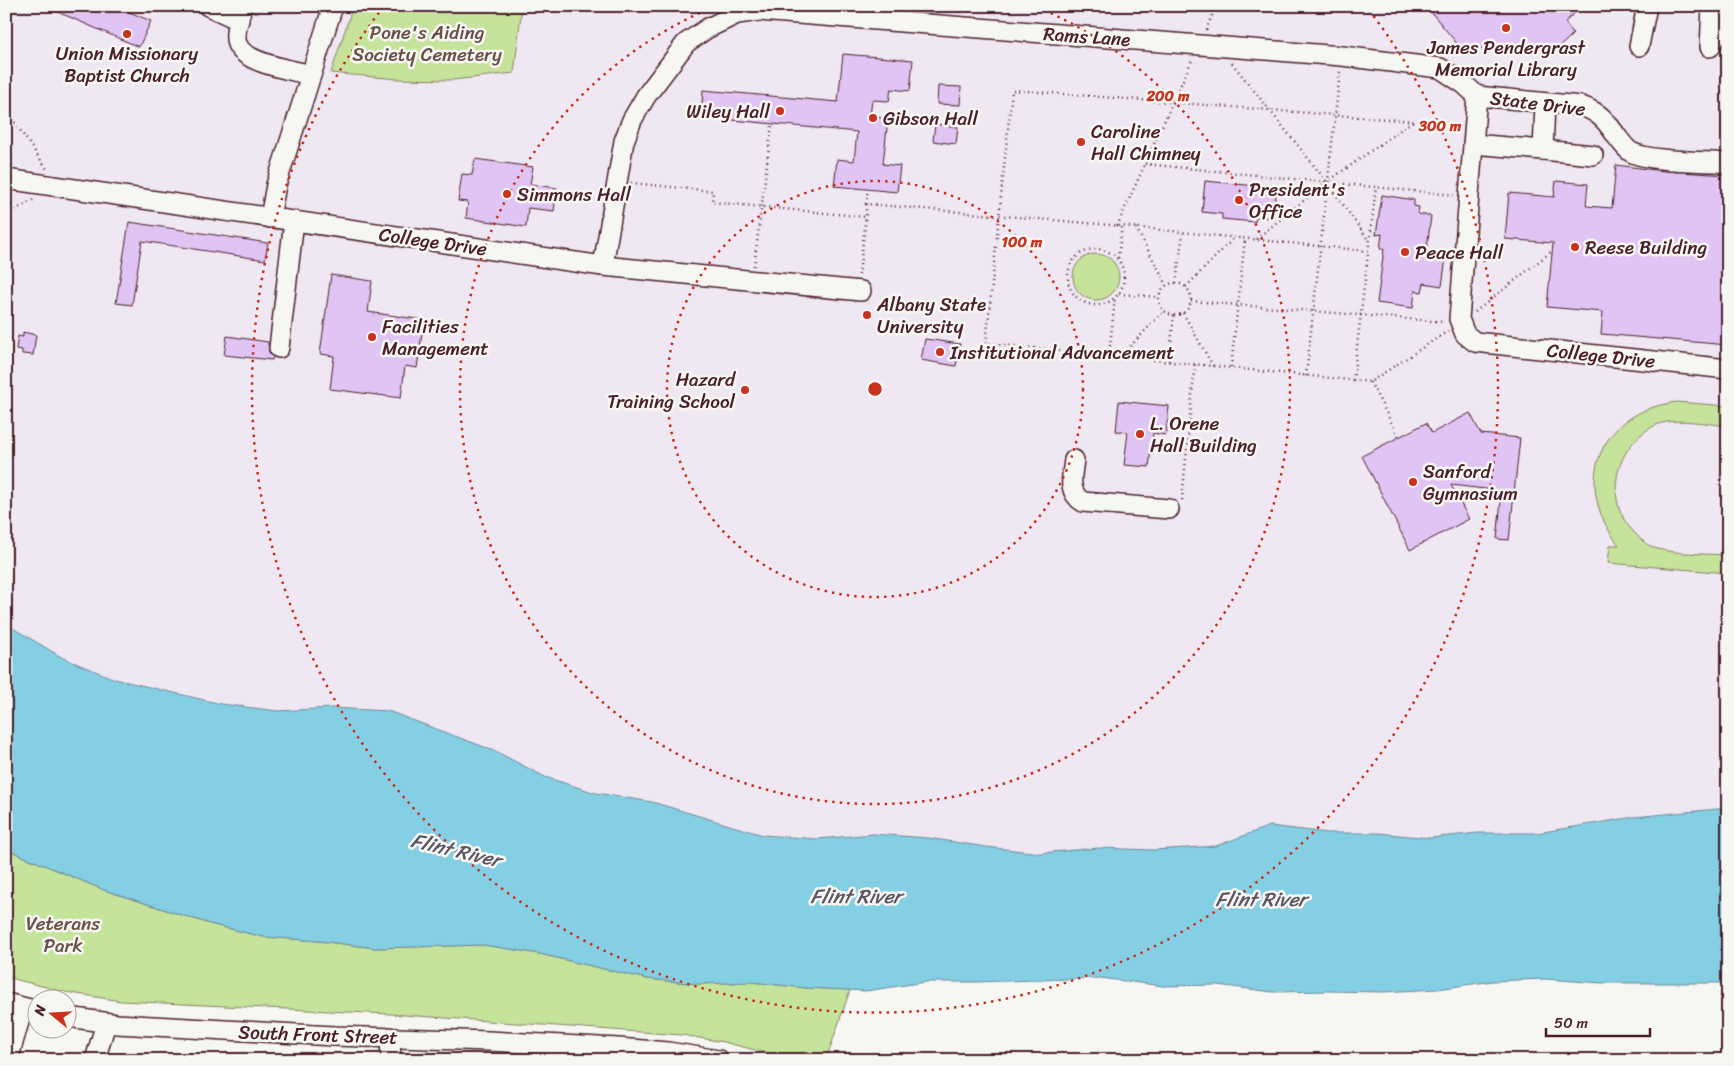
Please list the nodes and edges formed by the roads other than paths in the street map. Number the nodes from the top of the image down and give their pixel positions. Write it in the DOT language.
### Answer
graph roads {
  1 [pos="208,6"];
  2 [pos="333,6"];
  3 [pos="1647,6"];
  4 [pos="1712,6"];
  5 [pos="241,13"];
  6 [pos="1728,17"];
  7 [pos="1639,46"];
  8 [pos="311,75"];
  9 [pos="1477,96"];
  10 [pos="1545,103"];
  11 [pos="1473,144"];
  12 [pos="1544,150"];
  13 [pos="1593,155"];
  14 [pos="1728,163"];
  15 [pos="6,179"];
  16 [pos="270,218"];
  17 [pos="294,221"];
  18 [pos="603,266"];
  19 [pos="859,290"];
  20 [pos="279,348"];
  21 [pos="1728,369"];
  22 [pos="1074,460"];
  23 [pos="1169,509"];
  24 [pos="22,1007"];
  25 [pos="78,1019"];
  26 [pos="106,1023"];
  27 [pos="390,1037"];
  28 [pos="8,1060"];
  29 [pos="95,1060"];
  30 [pos="391,1060"];
  31 [pos="719,1060"];
  1 -- 5 [label="street"];
  2 -- 8 [label="street"];
  3 -- 7 [label="street"];
  4 -- 6 [label="street"];
  5 -- 8 [label="street"];
  8 -- 16 [label="street"];
  9 -- 10 [label="street, State Drive"];
  9 -- 11 [label="street"];
  9 -- 18 [label="street, Rams Lane"];
  10 -- 12 [label="street"];
  10 -- 14 [label="street, State Drive"];
  11 -- 12 [label="street"];
  11 -- 21 [label="street, College Drive"];
  12 -- 13 [label="street"];
  15 -- 16 [label="street, College Drive"];
  16 -- 17 [label="street, College Drive"];
  17 -- 18 [label="street, College Drive"];
  17 -- 20 [label="street"];
  18 -- 19 [label="street, College Drive"];
  22 -- 23 [label="street"];
  24 -- 28 [label="street"];
  25 -- 26 [label="street, South Front Street"];
  26 -- 27 [label="street, South Front Street"];
  26 -- 29 [label="street"];
  27 -- 30 [label="street"];
  27 -- 31 [label="street, South Front Street"];
}
